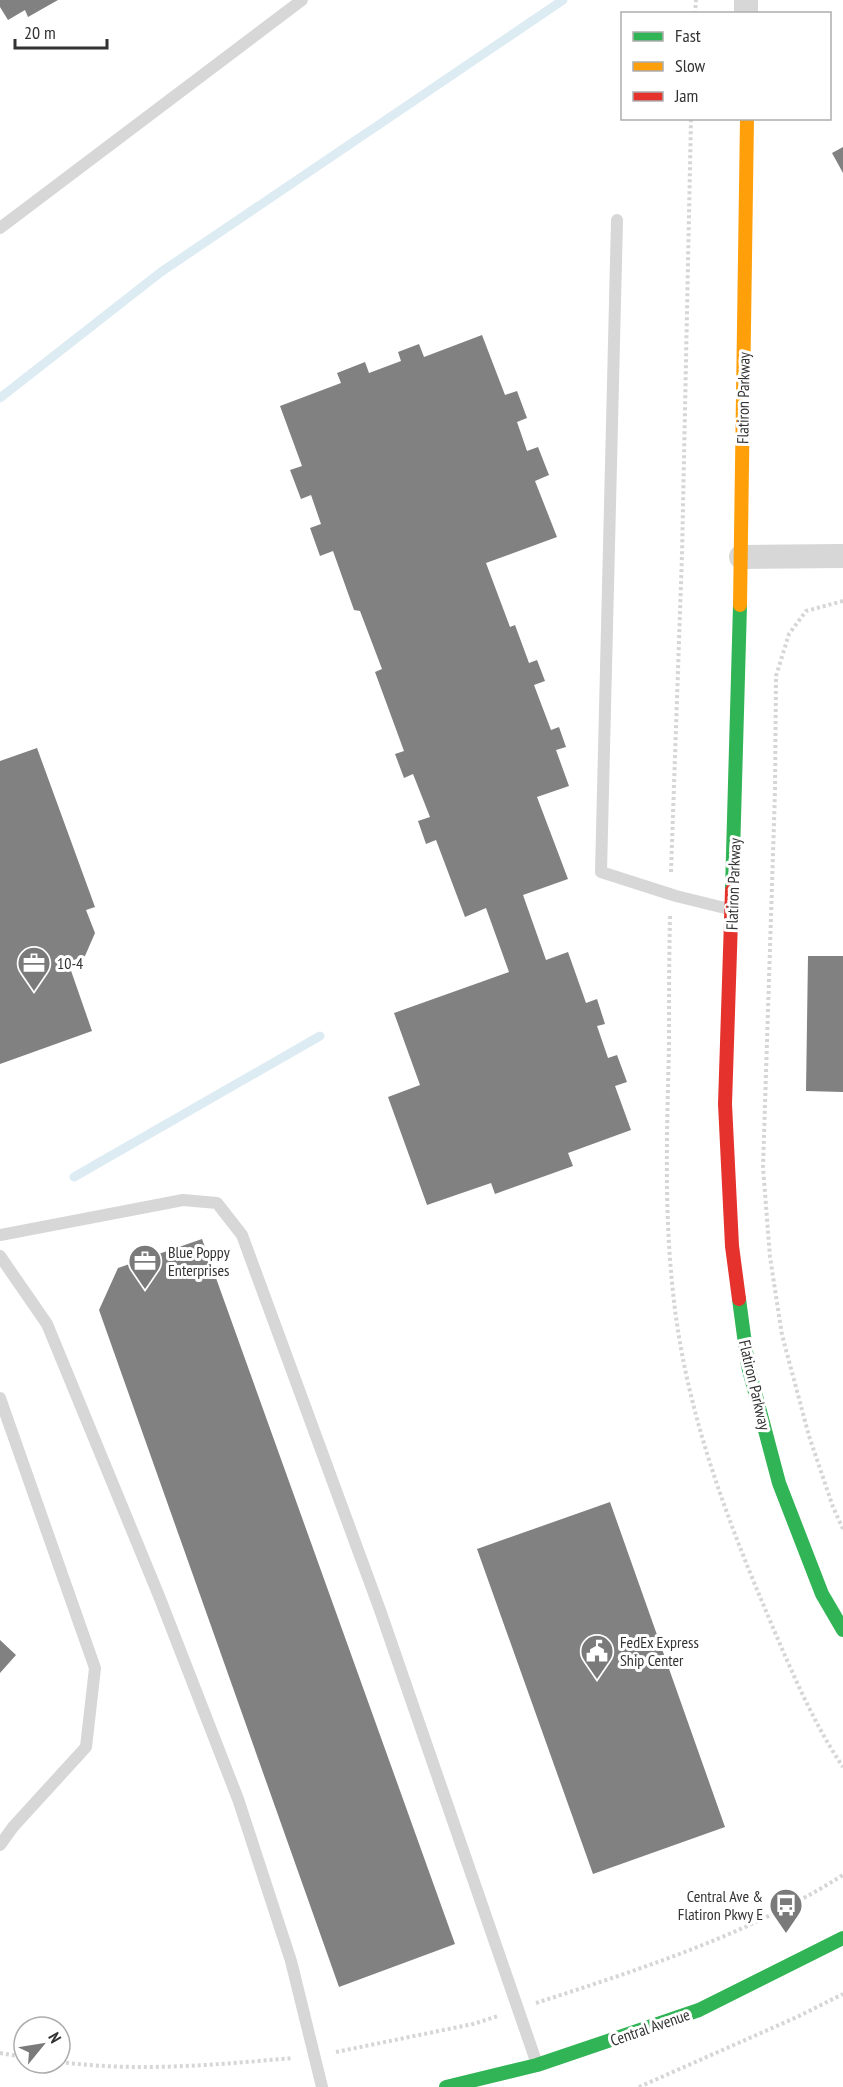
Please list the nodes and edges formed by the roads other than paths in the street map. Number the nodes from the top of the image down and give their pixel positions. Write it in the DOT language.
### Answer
graph roads {
  1 [pos="302,0"];
  2 [pos="747,120"];
  3 [pos="617,220"];
  4 [pos="0,228"];
  5 [pos="843,556"];
  6 [pos="741,557"];
  7 [pos="731,910"];
  8 [pos="0,1235"];
  9 [pos="0,1256"];
  10 [pos="0,1398"];
  11 [pos="843,1629"];
  12 [pos="0,1845"];
  13 [pos="843,1938"];
  14 [pos="537,2065"];
  15 [pos="322,2087"];
  16 [pos="446,2087"];
  1 -- 4 [label="lane"];
  2 -- 6 [label="street, Flatiron Parkway"];
  3 -- 7 [label="lane"];
  5 -- 6 [label="street"];
  6 -- 7 [label="street, Flatiron Parkway"];
  7 -- 11 [label="street, Flatiron Parkway"];
  8 -- 14 [label="lane"];
  9 -- 15 [label="lane"];
  10 -- 12 [label="lane"];
  13 -- 14 [label="street, Central Avenue"];
  14 -- 16 [label="street, Central Avenue"];
}
